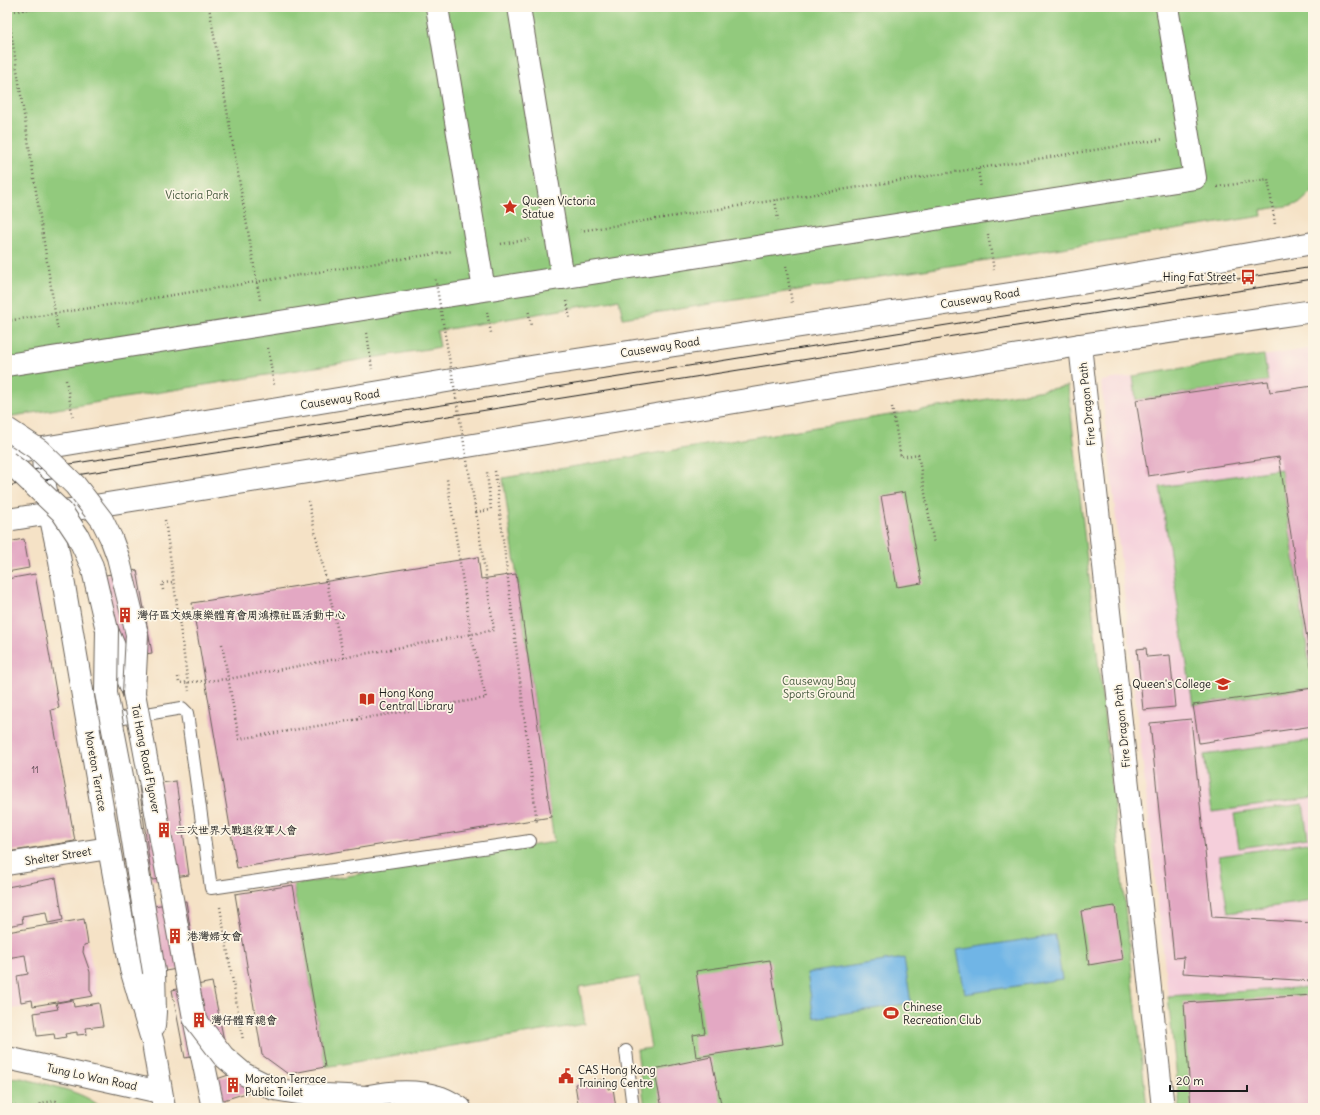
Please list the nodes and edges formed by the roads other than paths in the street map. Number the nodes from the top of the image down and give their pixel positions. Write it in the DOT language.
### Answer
graph roads {
  1 [pos="437,7"];
  2 [pos="519,7"];
  3 [pos="1167,7"];
  4 [pos="1313,243"];
  5 [pos="563,278"];
  6 [pos="484,290"];
  7 [pos="1313,312"];
  8 [pos="1080,345"];
  9 [pos="7,365"];
  10 [pos="7,429"];
  11 [pos="44,448"];
  12 [pos="7,454"];
  13 [pos="7,462"];
  14 [pos="50,514"];
  15 [pos="7,520"];
  16 [pos="107,630"];
  17 [pos="134,693"];
  18 [pos="88,724"];
  19 [pos="530,841"];
  20 [pos="108,848"];
  21 [pos="7,864"];
  22 [pos="194,1018"];
  23 [pos="153,1043"];
  24 [pos="626,1051"];
  25 [pos="7,1058"];
  26 [pos="368,1097"];
  27 [pos="162,1100"];
  28 [pos="213,1108"];
  29 [pos="337,1108"];
  30 [pos="460,1108"];
  31 [pos="633,1108"];
  32 [pos="1163,1108"];
  1 -- 6 [label="main road"];
  2 -- 5 [label="main road"];
  3 -- 5 [label="main road"];
  4 -- 11 [label="main road, Causeway Road"];
  5 -- 6 [label="main road"];
  6 -- 9 [label="main road"];
  7 -- 8 [label="main road"];
  8 -- 14 [label="main road"];
  8 -- 32 [label="main road, Fire Dragon Path"];
  10 -- 17 [label="main road, Tai Hang Road Flyover, bridge"];
  11 -- 12 [label="main road, Causeway Road"];
  11 -- 14 [label="main road, Moreton Terrace"];
  13 -- 16 [label="main road, Tai Hang Road Flyover, bridge"];
  14 -- 15 [label="main road"];
  14 -- 18 [label="main road, Moreton Terrace"];
  16 -- 17 [label="main road, Tai Hang Road Flyover, bridge"];
  16 -- 23 [label="main road, bridge"];
  17 -- 22 [label="main road, Tai Hang Road Flyover, bridge"];
  18 -- 19 [label="lane"];
  18 -- 20 [label="main road, Moreton Terrace"];
  20 -- 21 [label="main road, Shelter Street"];
  20 -- 23 [label="main road, Moreton Terrace"];
  22 -- 26 [label="main road, bridge"];
  22 -- 28 [label="main road, Tai Hang Road Flyover"];
  23 -- 27 [label="main road, Moreton Terrace"];
  24 -- 31 [label="lane"];
  25 -- 27 [label="main road, Tung Lo Wan Road"];
  26 -- 29 [label="main road"];
  26 -- 30 [label="main road"];
}
